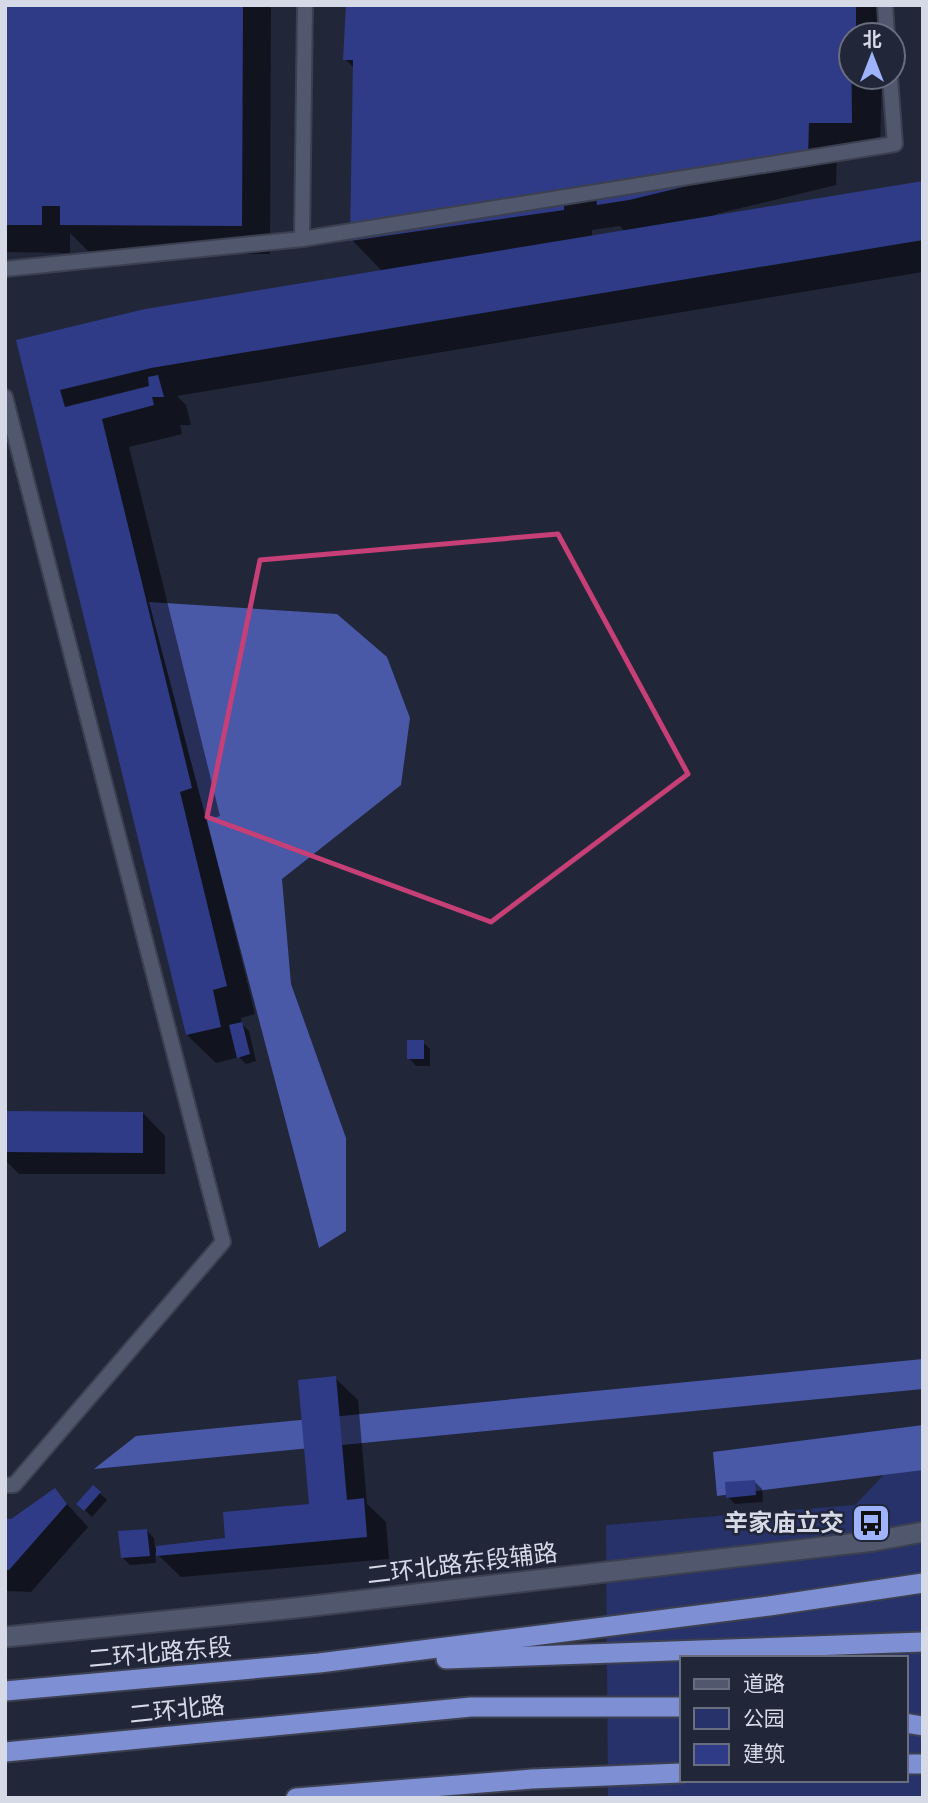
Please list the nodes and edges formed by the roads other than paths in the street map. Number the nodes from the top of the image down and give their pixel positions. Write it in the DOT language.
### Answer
graph roads {
  1 [pos="305,5"];
  2 [pos="891,91"];
  3 [pos="302,239"];
  4 [pos="5,269"];
  5 [pos="5,397"];
  6 [pos="5,1485"];
  7 [pos="923,1532"];
  8 [pos="923,1583"];
  9 [pos="5,1637"];
  10 [pos="923,1642"];
  11 [pos="320,1663"];
  12 [pos="5,1690"];
  13 [pos="680,1707"];
  14 [pos="5,1752"];
  15 [pos="680,1773"];
  16 [pos="296,1798"];
  1 -- 3 [label="lane"];
  2 -- 3 [label="lane"];
  3 -- 4 [label="lane"];
  5 -- 6 [label="lane"];
  7 -- 9 [label="main road, 二环北路东段辅路"];
  8 -- 11 [label="highway"];
  10 -- 11 [label="highway"];
  11 -- 12 [label="highway, 二环北路东段"];
  13 -- 14 [label="highway, 二环北路"];
  15 -- 16 [label="highway"];
}
